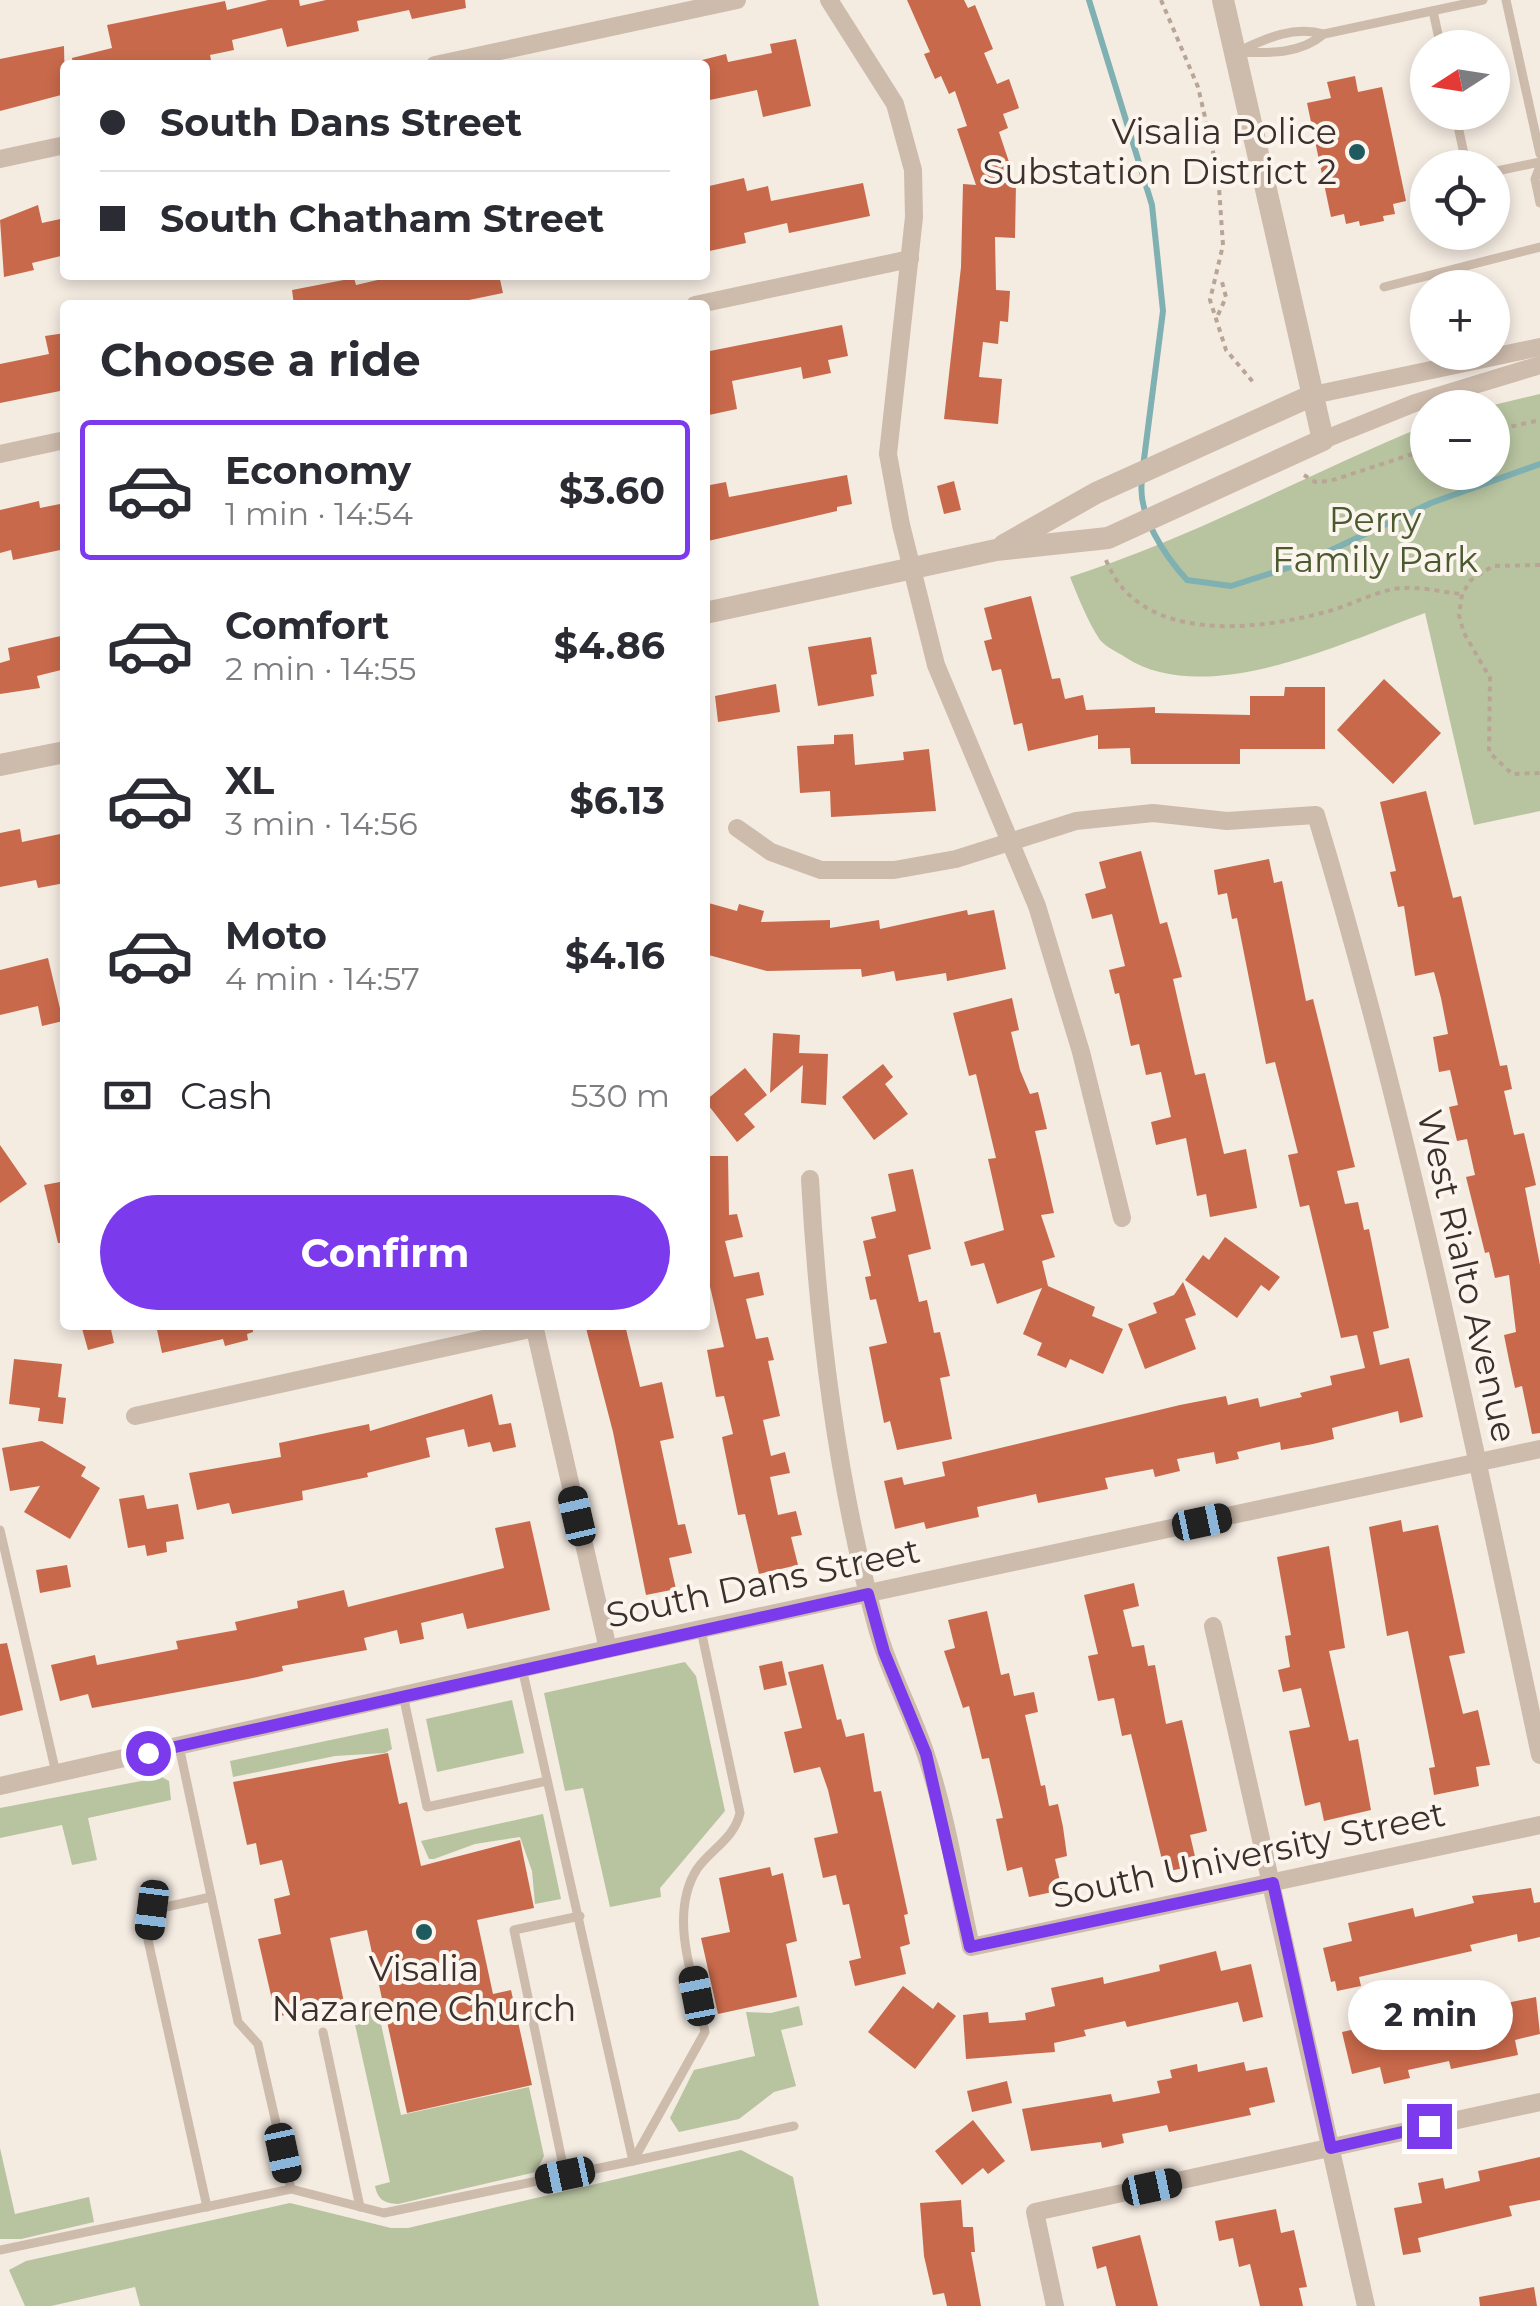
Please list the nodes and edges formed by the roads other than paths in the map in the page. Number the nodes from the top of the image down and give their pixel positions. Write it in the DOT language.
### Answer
graph roads {
  1 [pos="737,0"];
  2 [pos="829,0"];
  3 [pos="1223,0"];
  4 [pos="1484,0"];
  5 [pos="1506,0"];
  6 [pos="1433,11"];
  7 [pos="1437,30"];
  8 [pos="1324,34"];
  9 [pos="1237,52"];
  10 [pos="458,60"];
  11 [pos="60,146"];
  12 [pos="1540,154"];
  13 [pos="0,159"];
  14 [pos="1540,164"];
  15 [pos="1510,169"];
  16 [pos="1540,203"];
  17 [pos="1540,247"];
  18 [pos="910,259"];
  19 [pos="1384,287"];
  20 [pos="710,302"];
  21 [pos="1540,346"];
  22 [pos="1540,365"];
  23 [pos="1313,395"];
  24 [pos="1323,440"];
  25 [pos="60,441"];
  26 [pos="0,454"];
  27 [pos="996,550"];
  28 [pos="912,568"];
  29 [pos="710,612"];
  30 [pos="60,753"];
  31 [pos="0,766"];
  32 [pos="737,828"];
  33 [pos="1008,841"];
  34 [pos="810,1180"];
  35 [pos="1122,1218"];
  36 [pos="516,1330"];
  37 [pos="535,1330"];
  38 [pos="135,1416"];
  39 [pos="1540,1450"];
  40 [pos="1478,1463"];
  41 [pos="0,1530"];
  42 [pos="868,1594"];
  43 [pos="1212,1626"];
  44 [pos="700,1629"];
  45 [pos="608,1649"];
  46 [pos="522,1668"];
  47 [pos="403,1695"];
  48 [pos="179,1746"];
  49 [pos="1540,1755"];
  50 [pos="56,1774"];
  51 [pos="547,1781"];
  52 [pos="0,1786"];
  53 [pos="1540,1825"];
  54 [pos="1273,1883"];
  55 [pos="211,1897"];
  56 [pos="580,1916"];
  57 [pos="323,2032"];
  58 [pos="1540,2102"];
  59 [pos="794,2126"];
  60 [pos="1331,2148"];
  61 [pos="633,2161"];
  62 [pos="565,2175"];
  63 [pos="291,2190"];
  64 [pos="208,2207"];
  65 [pos="360,2207"];
  66 [pos="0,2250"];
  67 [pos="1055,2306"];
  68 [pos="1366,2306"];
  1 -- 10 [label="street"];
  2 -- 18 [label="street"];
  3 -- 9 [label="street"];
  4 -- 6 [label="lane"];
  5 -- 12 [label="lane"];
  6 -- 7 [label="lane"];
  6 -- 8 [label="lane"];
  8 -- 9 [label="lane"];
  8 -- 9 [label="lane"];
  9 -- 23 [label="street"];
  11 -- 13 [label="street"];
  14 -- 15 [label="lane"];
  14 -- 16 [label="lane"];
  17 -- 19 [label="lane"];
  18 -- 20 [label="street"];
  18 -- 28 [label="street"];
  21 -- 23 [label="street"];
  22 -- 24 [label="street"];
  23 -- 24 [label="street"];
  23 -- 27 [label="street"];
  24 -- 27 [label="street"];
  25 -- 26 [label="street"];
  27 -- 28 [label="street"];
  28 -- 29 [label="street"];
  28 -- 33 [label="street"];
  30 -- 31 [label="street"];
  32 -- 33 [label="street"];
  33 -- 35 [label="street"];
  33 -- 40 [label="street, West Rialto Avenue"];
  34 -- 42 [label="street"];
  36 -- 38 [label="street"];
  37 -- 45 [label="street"];
  39 -- 40 [label="street, South Dans Street"];
  40 -- 42 [label="street, South Dans Street"];
  40 -- 49 [label="street, West Rialto Avenue"];
  41 -- 50 [label="lane"];
  42 -- 44 [label="street, South Dans Street"];
  42 -- 54 [label="street, South University Street"];
  43 -- 54 [label="street"];
  44 -- 45 [label="street, South Dans Street"];
  44 -- 61 [label="lane"];
  45 -- 46 [label="street, South Dans Street"];
  46 -- 47 [label="street, South Dans Street"];
  46 -- 51 [label="lane"];
  47 -- 48 [label="street, South Dans Street"];
  47 -- 51 [label="lane"];
  48 -- 50 [label="street, South Dans Street"];
  48 -- 55 [label="lane"];
  50 -- 52 [label="street, South Dans Street"];
  51 -- 56 [label="lane"];
  53 -- 54 [label="street, South University Street"];
  54 -- 60 [label="street"];
  55 -- 63 [label="lane"];
  55 -- 64 [label="lane"];
  56 -- 61 [label="lane"];
  56 -- 62 [label="lane"];
  57 -- 65 [label="lane"];
  58 -- 60 [label="street"];
  59 -- 61 [label="lane"];
  60 -- 67 [label="street"];
  60 -- 68 [label="street"];
  61 -- 62 [label="lane"];
  62 -- 65 [label="lane"];
  63 -- 64 [label="lane"];
  63 -- 65 [label="lane"];
  64 -- 66 [label="lane"];
}
